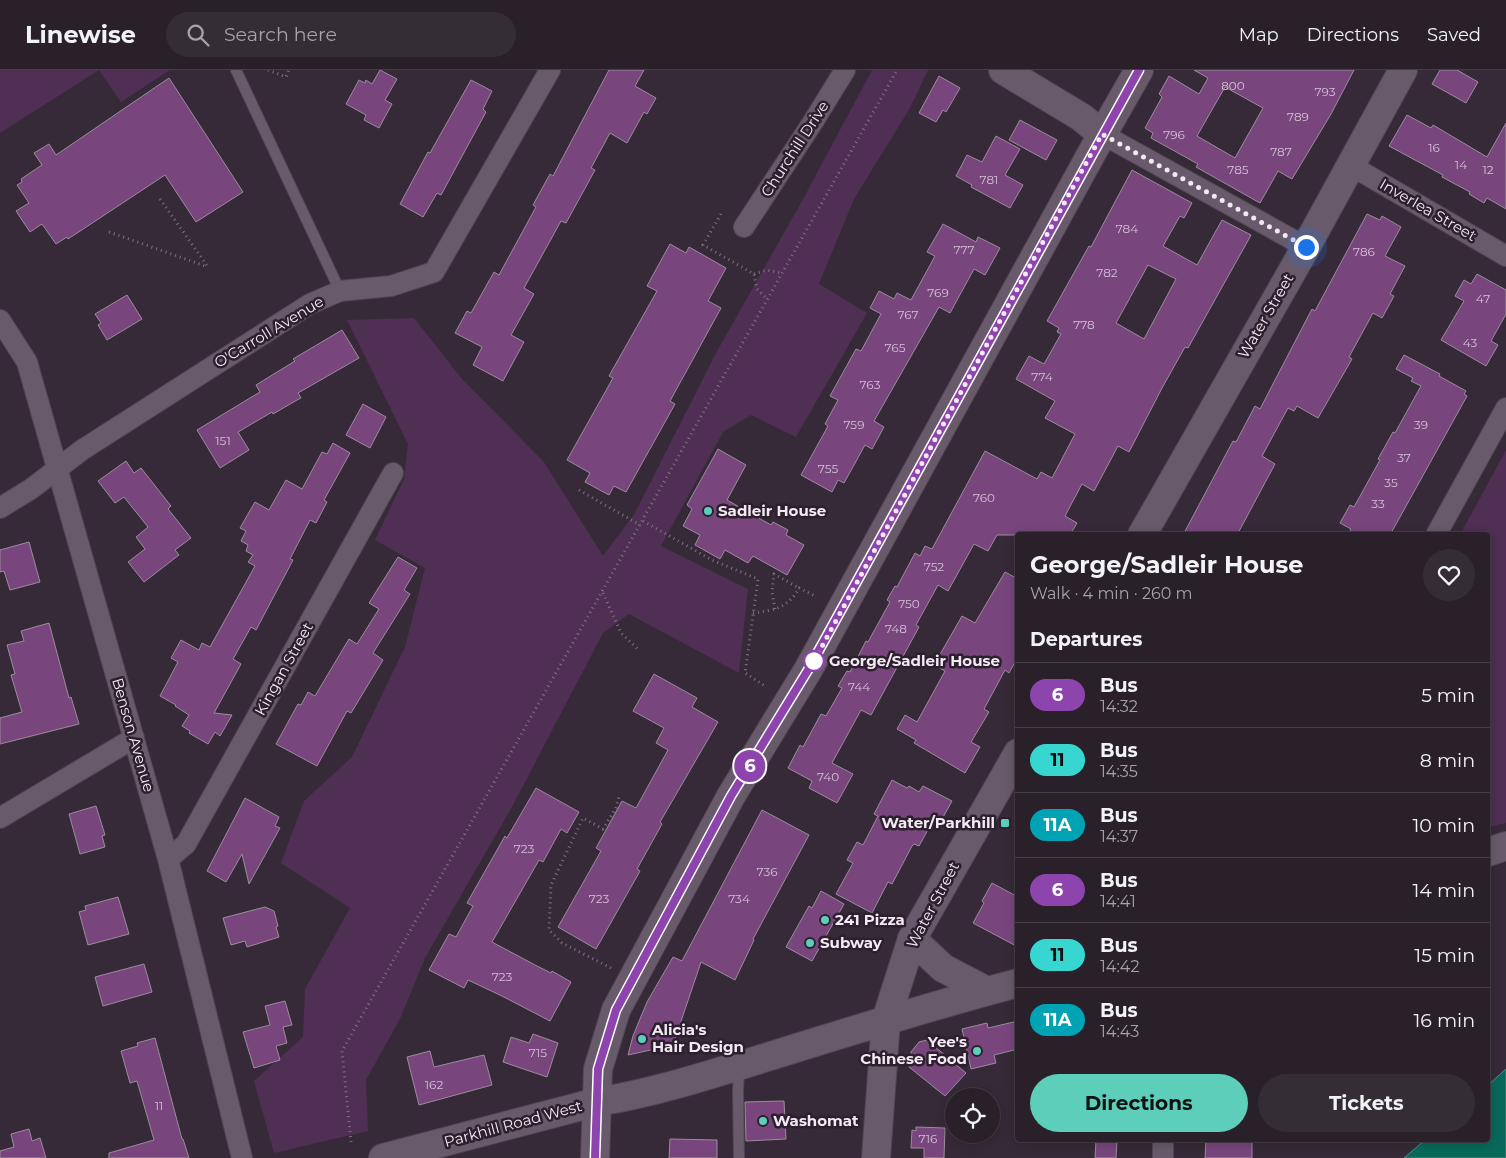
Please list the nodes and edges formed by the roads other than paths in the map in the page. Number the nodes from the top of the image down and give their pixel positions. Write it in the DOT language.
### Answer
graph roads {
  1 [pos="236,70"];
  2 [pos="550,70"];
  3 [pos="844,70"];
  4 [pos="1003,70"];
  5 [pos="1139,70"];
  6 [pos="1403,70"];
  7 [pos="1102,134"];
  8 [pos="1350,165"];
  9 [pos="744,227"];
  10 [pos="1306,247"];
  11 [pos="1506,256"];
  12 [pos="340,291"];
  13 [pos="0,320"];
  14 [pos="1506,408"];
  15 [pos="58,470"];
  16 [pos="394,473"];
  17 [pos="0,508"];
  18 [pos="1144,532"];
  19 [pos="1438,532"];
  20 [pos="134,738"];
  21 [pos="1015,759"];
  22 [pos="0,818"];
  23 [pos="1506,846"];
  24 [pos="1490,851"];
  25 [pos="168,859"];
  26 [pos="912,939"];
  27 [pos="1015,984"];
  28 [pos="987,991"];
  29 [pos="886,1020"];
  30 [pos="739,1065"];
  31 [pos="597,1102"];
  32 [pos="1163,1142"];
  33 [pos="242,1158"];
  34 [pos="383,1158"];
  35 [pos="595,1158"];
  36 [pos="739,1158"];
  37 [pos="876,1158"];
  38 [pos="1163,1158"];
  1 -- 12 [label="lane"];
  2 -- 12 [label="street, O'Carroll Avenue"];
  3 -- 9 [label="street, Churchill Drive"];
  4 -- 7 [label="main road"];
  5 -- 7 [label="main road"];
  6 -- 8 [label="main road, Water Street"];
  7 -- 10 [label="street"];
  7 -- 31 [label="main road"];
  8 -- 10 [label="main road, Water Street"];
  8 -- 11 [label="street, Inverlea Street"];
  10 -- 18 [label="main road, Water Street"];
  12 -- 15 [label="street, O'Carroll Avenue"];
  13 -- 15 [label="street, Benson Avenue"];
  14 -- 19 [label="street"];
  15 -- 17 [label="street, O'Carroll Avenue"];
  15 -- 20 [label="street, Benson Avenue"];
  16 -- 25 [label="street, Kingan Street"];
  20 -- 22 [label="street"];
  20 -- 25 [label="street, Benson Avenue"];
  21 -- 26 [label="main road, Water Street"];
  23 -- 24 [label="main road"];
  25 -- 33 [label="street, Benson Avenue"];
  26 -- 28 [label="main road"];
  26 -- 29 [label="main road, Water Street"];
  27 -- 28 [label="main road, Parkhill Road West"];
  28 -- 29 [label="main road, Parkhill Road West"];
  29 -- 30 [label="main road, Parkhill Road West"];
  29 -- 37 [label="main road, Water Street"];
  30 -- 31 [label="main road, Parkhill Road West"];
  30 -- 36 [label="lane"];
  31 -- 34 [label="main road, Parkhill Road West"];
  31 -- 35 [label="main road"];
  32 -- 38 [label="street"];
}
